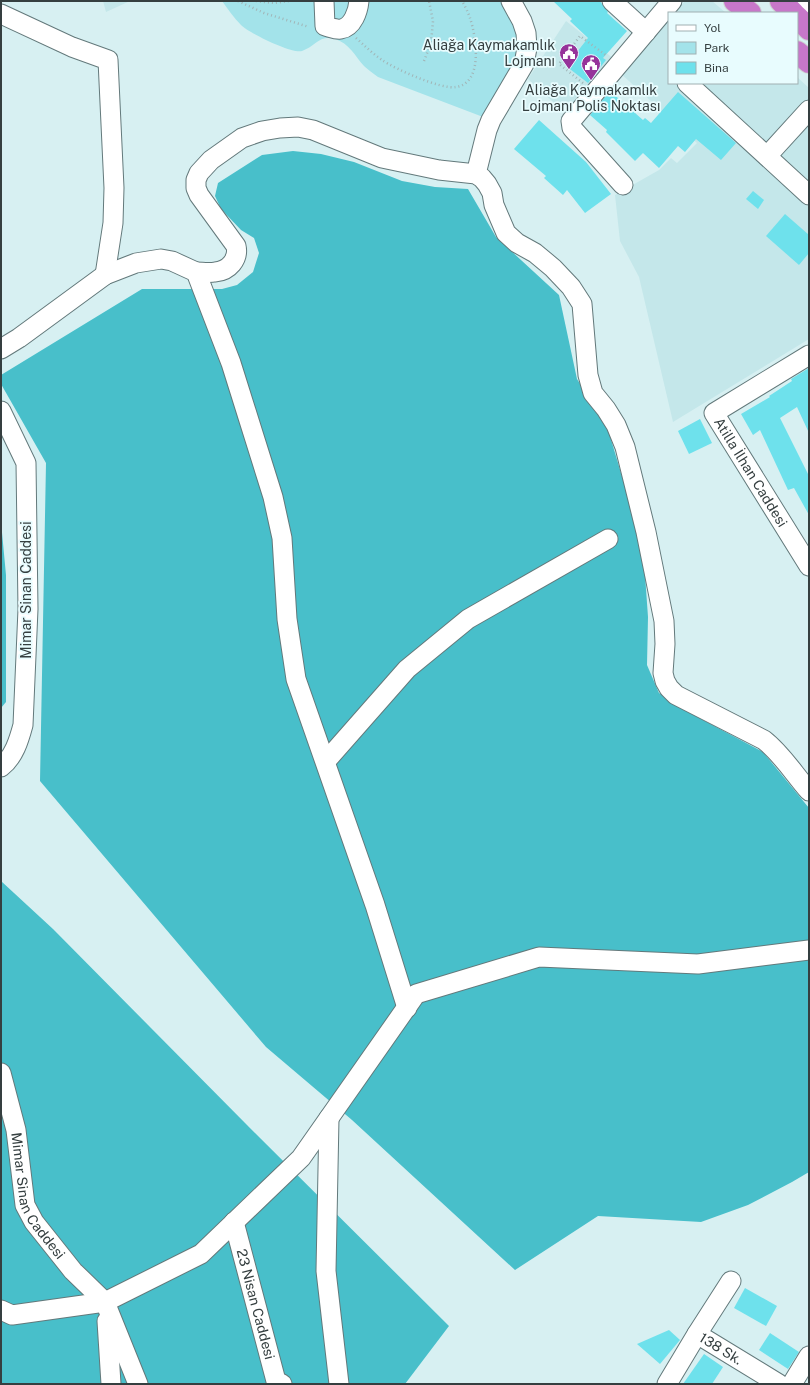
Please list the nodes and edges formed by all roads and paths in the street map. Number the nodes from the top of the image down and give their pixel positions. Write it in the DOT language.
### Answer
graph roads {
  1 [pos="238,1"];
  2 [pos="256,1"];
  3 [pos="289,1"];
  4 [pos="324,1"];
  5 [pos="359,1"];
  6 [pos="429,1"];
  7 [pos="462,1"];
  8 [pos="511,1"];
  9 [pos="612,1"];
  10 [pos="672,1"];
  11 [pos="736,1"];
  12 [pos="781,1"];
  13 [pos="800,1"];
  14 [pos="749,12"];
  15 [pos="792,12"];
  16 [pos="1,14"];
  17 [pos="809,16"];
  18 [pos="798,18"];
  19 [pos="313,27"];
  20 [pos="809,29"];
  21 [pos="646,32"];
  22 [pos="353,36"];
  23 [pos="798,53"];
  24 [pos="610,59"];
  25 [pos="424,61"];
  26 [pos="809,62"];
  27 [pos="587,79"];
  28 [pos="688,84"];
  29 [pos="809,110"];
  30 [pos="767,156"];
  31 [pos="476,174"];
  32 [pos="623,185"];
  33 [pos="809,195"];
  34 [pos="196,272"];
  35 [pos="105,275"];
  36 [pos="1,349"];
  37 [pos="809,355"];
  38 [pos="1,411"];
  39 [pos="608,539"];
  40 [pos="809,564"];
  41 [pos="326,760"];
  42 [pos="1,767"];
  43 [pos="809,791"];
  44 [pos="809,950"];
  45 [pos="407,1008"];
  46 [pos="1,1073"];
  47 [pos="329,1118"];
  48 [pos="234,1222"];
  49 [pos="731,1281"];
  50 [pos="106,1302"];
  51 [pos="1,1310"];
  52 [pos="697,1334"];
  53 [pos="809,1356"];
  54 [pos="111,1384"];
  55 [pos="138,1384"];
  56 [pos="282,1384"];
  57 [pos="339,1384"];
  58 [pos="667,1384"];
  59 [pos="778,1384"];
  60 [pos="792,1384"];
  1 -- 19 [label="path"];
  2 -- 3 [label="path"];
  4 -- 5 [label="street"];
  6 -- 25 [label="path"];
  7 -- 22 [label="path"];
  8 -- 31 [label="street"];
  9 -- 21 [label="street"];
  10 -- 21 [label="street"];
  11 -- 14 [label="highway"];
  12 -- 15 [label="highway"];
  13 -- 17 [label="street"];
  16 -- 35 [label="street"];
  18 -- 20 [label="highway"];
  21 -- 32 [label="street"];
  23 -- 26 [label="highway"];
  24 -- 27 [label="path"];
  28 -- 30 [label="street"];
  29 -- 30 [label="street"];
  30 -- 33 [label="street"];
  31 -- 34 [label="street"];
  31 -- 43 [label="street"];
  34 -- 35 [label="street"];
  34 -- 41 [label="street"];
  35 -- 36 [label="street"];
  37 -- 40 [label="street, Atilla İlhan Caddesi"];
  38 -- 42 [label="street, Mimar Sinan Caddesi"];
  39 -- 41 [label="street"];
  41 -- 45 [label="street"];
  44 -- 45 [label="street"];
  45 -- 47 [label="street"];
  46 -- 50 [label="street, Mimar Sinan Caddesi"];
  47 -- 48 [label="street"];
  47 -- 57 [label="street"];
  48 -- 50 [label="street"];
  48 -- 56 [label="street, 23 Nisan Caddesi"];
  49 -- 52 [label="street, 138 Sk."];
  50 -- 51 [label="street"];
  50 -- 54 [label="street"];
  50 -- 55 [label="street"];
  52 -- 58 [label="street"];
  52 -- 59 [label="street, 138 Sk."];
  53 -- 60 [label="street"];
}
